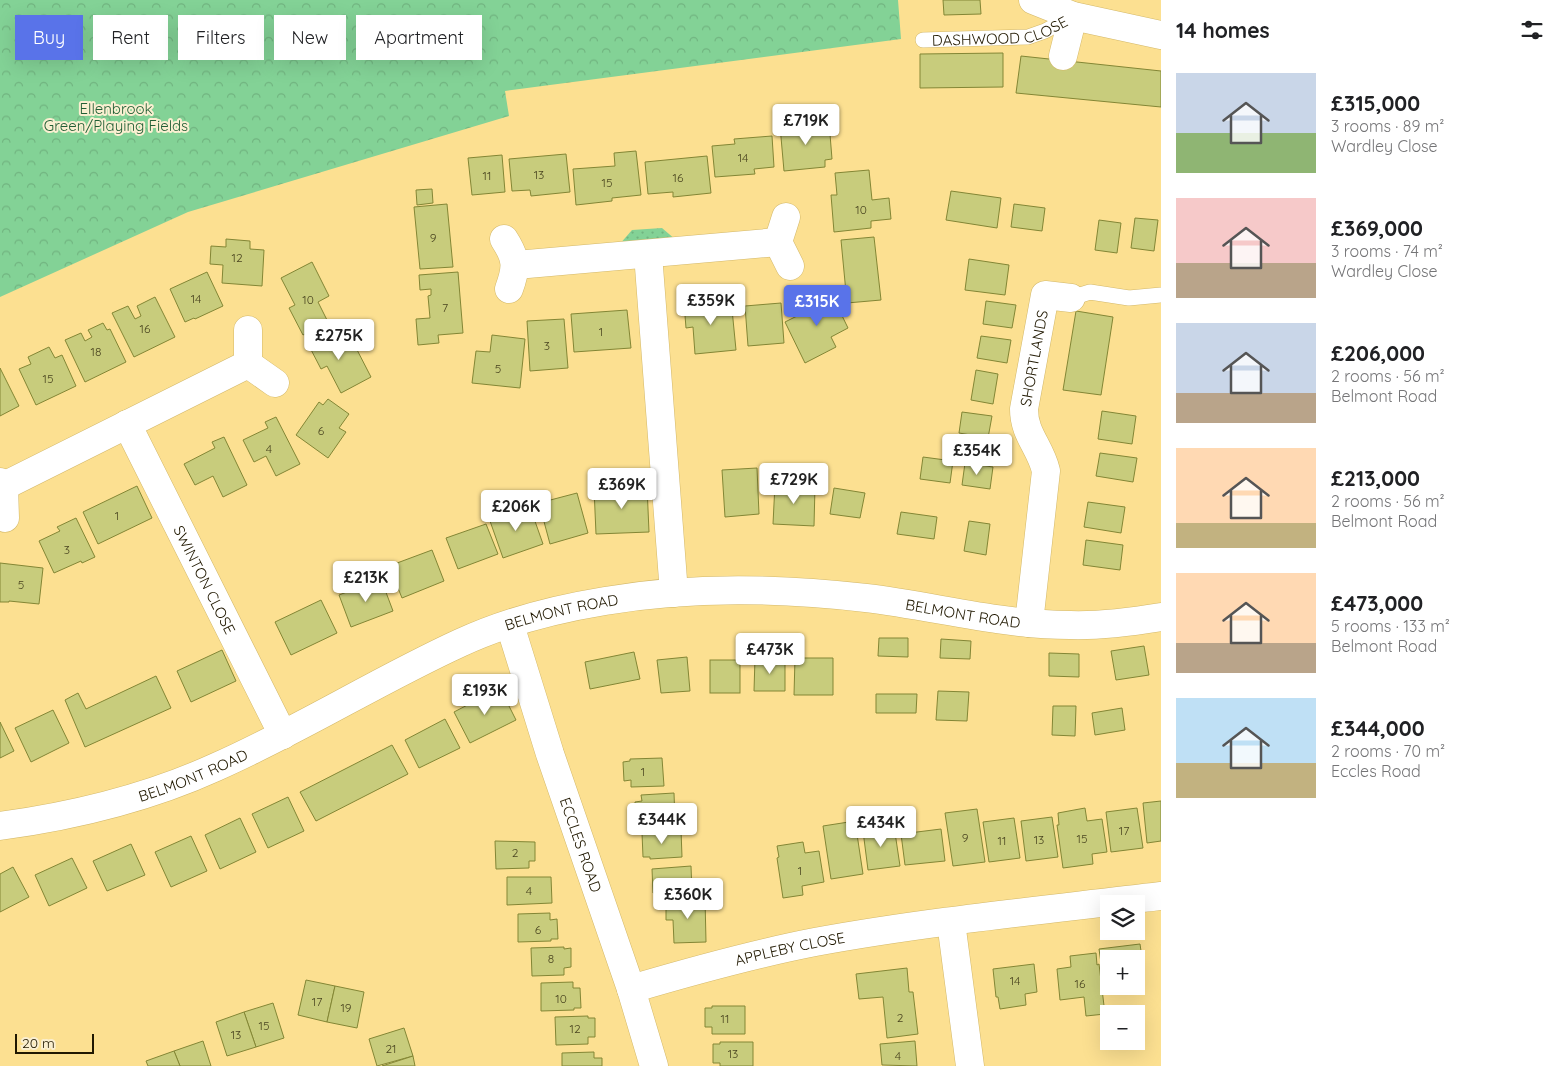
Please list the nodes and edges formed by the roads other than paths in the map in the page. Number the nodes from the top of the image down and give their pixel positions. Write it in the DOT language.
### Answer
graph roads {
  1 [pos="1033,0"];
  2 [pos="1073,16"];
  3 [pos="1161,35"];
  4 [pos="923,40"];
  5 [pos="1063,56"];
  6 [pos="504,238"];
  7 [pos="648,254"];
  8 [pos="790,266"];
  9 [pos="1161,295"];
  10 [pos="1071,298"];
  11 [pos="248,330"];
  12 [pos="248,364"];
  13 [pos="275,382"];
  14 [pos="127,424"];
  15 [pos="2,484"];
  16 [pos="5,518"];
  17 [pos="674,593"];
  18 [pos="1161,617"];
  19 [pos="1029,623"];
  20 [pos="510,625"];
  21 [pos="283,735"];
  22 [pos="0,826"];
  23 [pos="1161,896"];
  24 [pos="951,922"];
  25 [pos="631,989"];
  26 [pos="654,1066"];
  27 [pos="970,1066"];
  1 -- 2 [label="street, DASHWOOD CLOSE"];
  2 -- 3 [label="street, DASHWOOD CLOSE"];
  2 -- 4 [label="lane, DASHWOOD CLOSE"];
  2 -- 5 [label="street, DASHWOOD CLOSE"];
  6 -- 7 [label="street"];
  7 -- 8 [label="street"];
  7 -- 17 [label="street"];
  9 -- 10 [label="lane, SHORTLANDS"];
  10 -- 19 [label="street, SHORTLANDS"];
  11 -- 12 [label="street"];
  12 -- 13 [label="street"];
  12 -- 14 [label="street"];
  14 -- 15 [label="street"];
  14 -- 21 [label="street, SWINTON CLOSE"];
  15 -- 16 [label="street"];
  17 -- 19 [label="street, BELMONT ROAD"];
  17 -- 20 [label="street, BELMONT ROAD"];
  18 -- 19 [label="street, BELMONT ROAD"];
  20 -- 21 [label="street, BELMONT ROAD"];
  20 -- 25 [label="street, ECCLES ROAD"];
  21 -- 22 [label="street, BELMONT ROAD"];
  23 -- 24 [label="street, APPLEBY CLOSE"];
  24 -- 25 [label="street, APPLEBY CLOSE"];
  24 -- 27 [label="street"];
  25 -- 26 [label="street, ECCLES ROAD"];
}
